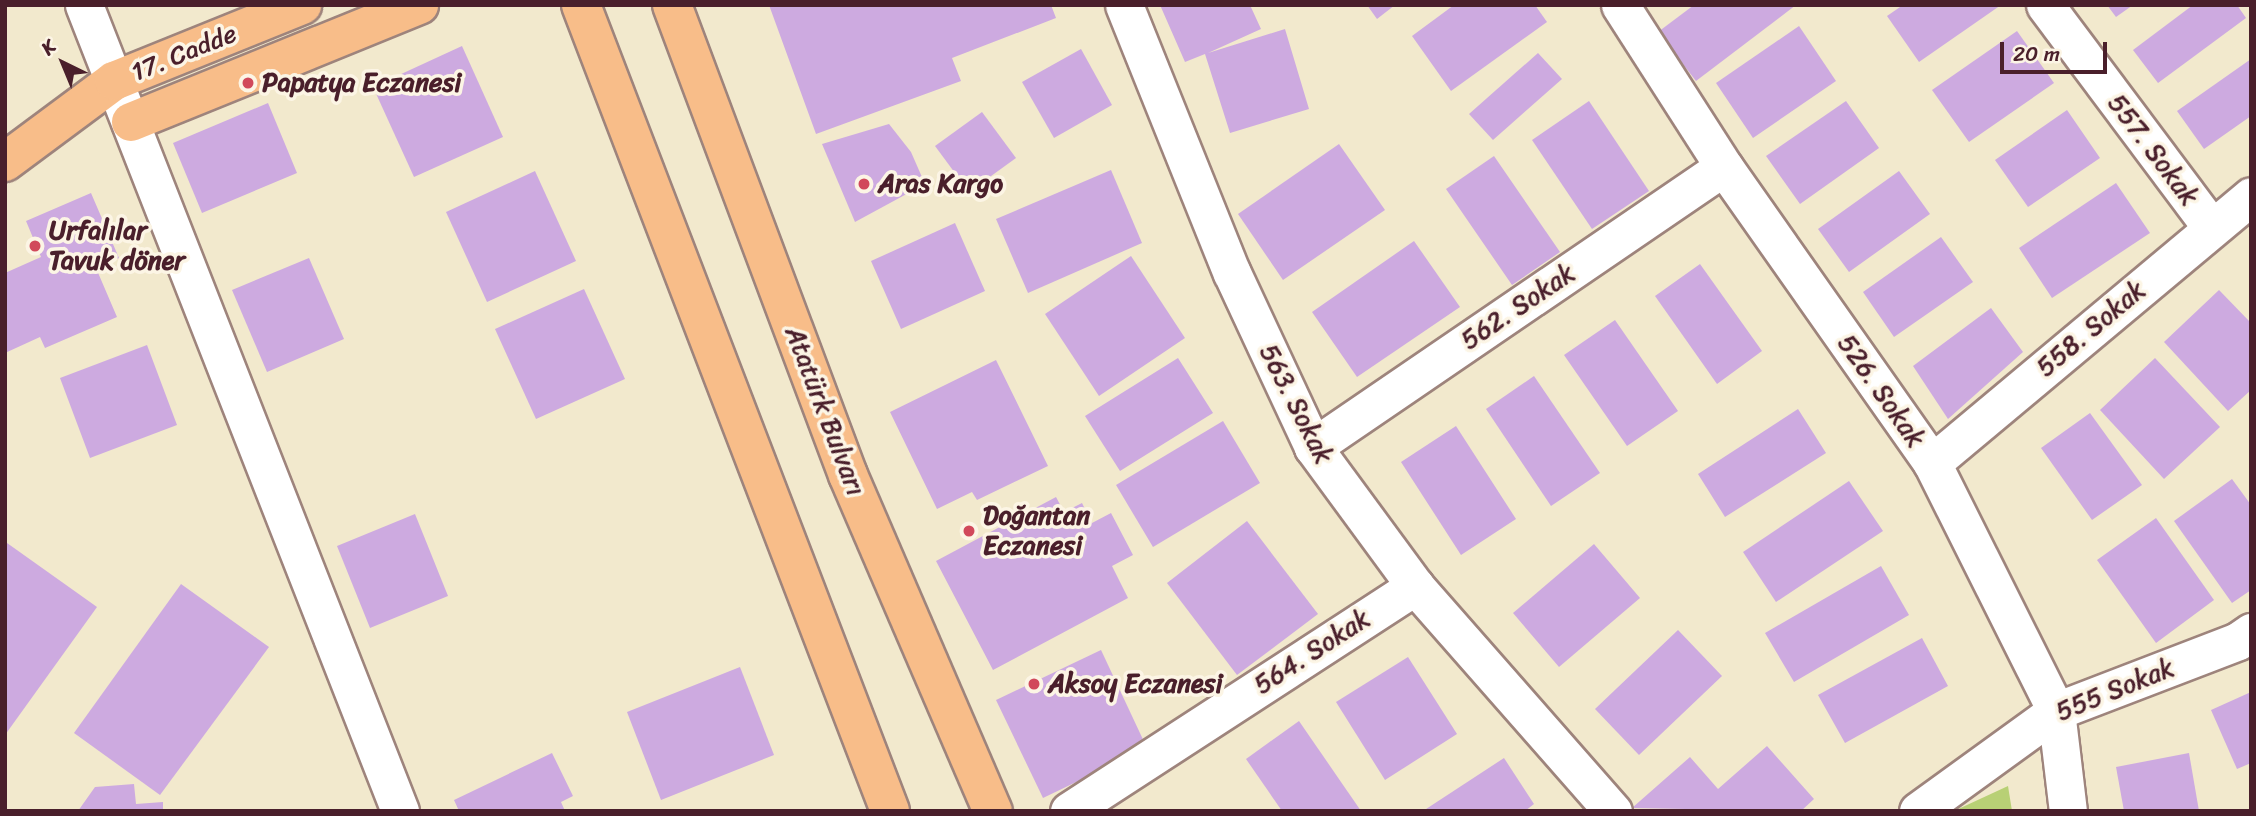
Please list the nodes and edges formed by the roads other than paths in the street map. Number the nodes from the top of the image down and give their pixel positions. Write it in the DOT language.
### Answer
graph roads {
  1 [pos="83,5"];
  2 [pos="302,5"];
  3 [pos="419,5"];
  4 [pos="580,5"];
  5 [pos="672,5"];
  6 [pos="1124,5"];
  7 [pos="1620,5"];
  8 [pos="2045,5"];
  9 [pos="114,81"];
  10 [pos="131,122"];
  11 [pos="5,162"];
  12 [pos="1724,167"];
  13 [pos="2251,196"];
  14 [pos="2211,227"];
  15 [pos="1313,447"];
  16 [pos="1932,463"];
  17 [pos="1415,586"];
  18 [pos="2251,632"];
  19 [pos="2056,711"];
  20 [pos="400,811"];
  21 [pos="890,811"];
  22 [pos="993,811"];
  23 [pos="1069,811"];
  24 [pos="1613,811"];
  25 [pos="1918,811"];
  26 [pos="2068,811"];
  1 -- 9 [label="street"];
  2 -- 9 [label="main road, 17. Cadde"];
  3 -- 10 [label="main road"];
  4 -- 21 [label="main road"];
  5 -- 22 [label="main road, Atatürk Bulvarı"];
  6 -- 15 [label="street, 563. Sokak"];
  7 -- 12 [label="street, 526. Sokak"];
  8 -- 14 [label="street, 557. Sokak"];
  9 -- 10 [label="street"];
  9 -- 11 [label="main road, 17. Cadde"];
  10 -- 20 [label="street"];
  12 -- 15 [label="street, 562. Sokak"];
  12 -- 16 [label="street, 526. Sokak"];
  13 -- 14 [label="street, 558. Sokak"];
  14 -- 16 [label="street, 558. Sokak"];
  15 -- 17 [label="street, 563. Sokak"];
  16 -- 19 [label="street, 526. Sokak"];
  17 -- 23 [label="street, 564. Sokak"];
  17 -- 24 [label="street, 563. Sokak"];
  18 -- 19 [label="street, 555 Sokak"];
  19 -- 25 [label="street, 555 Sokak"];
  19 -- 26 [label="street, 526. Sokak"];
}
